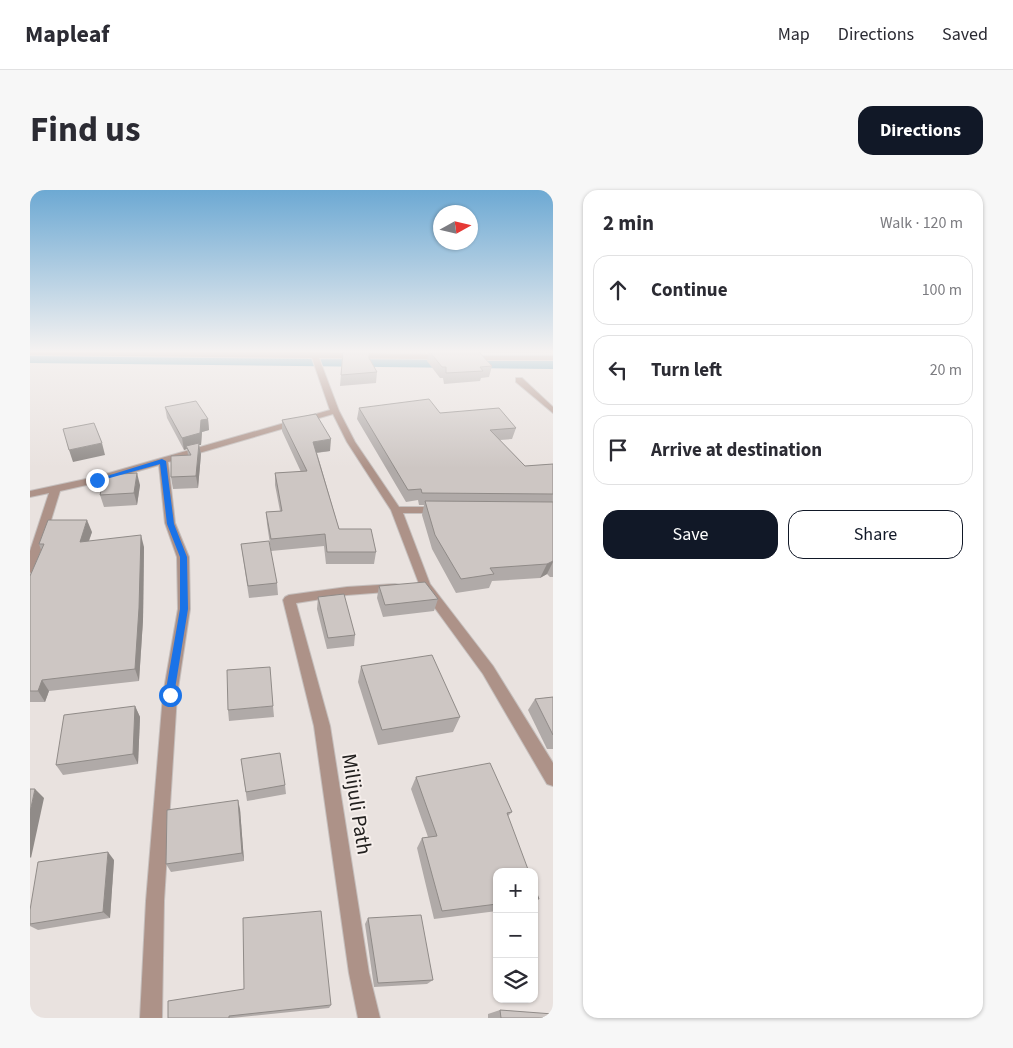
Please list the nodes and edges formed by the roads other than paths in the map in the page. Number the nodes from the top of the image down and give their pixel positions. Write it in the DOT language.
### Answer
graph roads {
  1 [pos="327,391"];
  2 [pos="530,391"];
  3 [pos="335,411"];
  4 [pos="553,412"];
  5 [pos="162,461"];
  6 [pos="56,488"];
  7 [pos="30,494"];
  8 [pos="396,510"];
  9 [pos="455,510"];
  10 [pos="30,570"];
  11 [pos="415,587"];
  12 [pos="553,778"];
  13 [pos="151,1018"];
  14 [pos="369,1018"];
  1 -- 3 [label="street"];
  2 -- 4 [label="street"];
  3 -- 5 [label="street"];
  3 -- 8 [label="street"];
  5 -- 6 [label="street"];
  5 -- 13 [label="street"];
  6 -- 7 [label="street"];
  6 -- 10 [label="street"];
  8 -- 9 [label="street"];
  8 -- 11 [label="street"];
  11 -- 12 [label="street"];
  11 -- 14 [label="street, Milijuli Path"];
}
